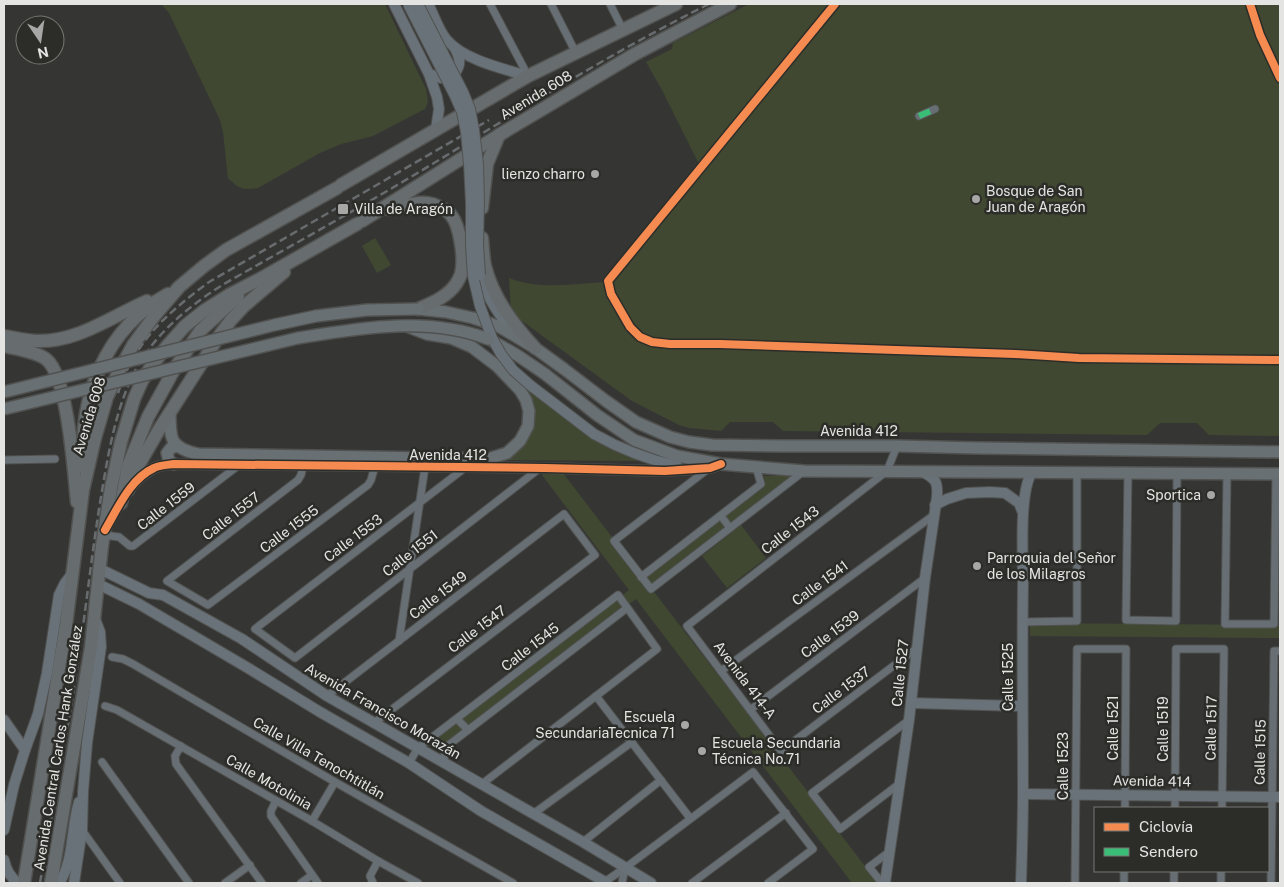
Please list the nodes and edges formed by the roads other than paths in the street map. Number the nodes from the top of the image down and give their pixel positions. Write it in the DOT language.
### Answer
graph roads {
  1 [pos="394,4"];
  2 [pos="408,4"];
  3 [pos="418,4"];
  4 [pos="428,4"];
  5 [pos="490,4"];
  6 [pos="551,4"];
  7 [pos="610,4"];
  8 [pos="674,4"];
  9 [pos="730,4"];
  10 [pos="624,30"];
  11 [pos="454,46"];
  12 [pos="576,53"];
  13 [pos="429,74"];
  14 [pos="528,76"];
  15 [pos="935,108"];
  16 [pos="919,116"];
  17 [pos="436,130"];
  18 [pos="499,135"];
  19 [pos="380,210"];
  20 [pos="302,255"];
  21 [pos="260,279"];
  22 [pos="179,287"];
  23 [pos="418,309"];
  24 [pos="408,326"];
  25 [pos="4,336"];
  26 [pos="521,340"];
  27 [pos="4,346"];
  28 [pos="535,348"];
  29 [pos="4,392"];
  30 [pos="9,407"];
  31 [pos="170,413"];
  32 [pos="4,414"];
  33 [pos="177,446"];
  34 [pos="897,446"];
  35 [pos="1280,452"];
  36 [pos="56,459"];
  37 [pos="4,460"];
  38 [pos="174,464"];
  39 [pos="239,465"];
  40 [pos="303,466"];
  41 [pos="375,466"];
  42 [pos="715,466"];
  43 [pos="425,467"];
  44 [pos="466,467"];
  45 [pos="756,467"];
  46 [pos="540,468"];
  47 [pos="685,469"];
  48 [pos="804,471"];
  49 [pos="887,471"];
  50 [pos="923,472"];
  51 [pos="1032,472"];
  52 [pos="1078,472"];
  53 [pos="1128,473"];
  54 [pos="1177,473"];
  55 [pos="1226,474"];
  56 [pos="1278,474"];
  57 [pos="84,485"];
  58 [pos="111,488"];
  59 [pos="128,490"];
  60 [pos="120,503"];
  61 [pos="419,504"];
  62 [pos="935,510"];
  63 [pos="1023,514"];
  64 [pos="721,516"];
  65 [pos="79,517"];
  66 [pos="730,528"];
  67 [pos="104,532"];
  68 [pos="595,555"];
  69 [pos="100,569"];
  70 [pos="408,570"];
  71 [pos="73,573"];
  72 [pos="642,577"];
  73 [pos="925,578"];
  74 [pos="98,584"];
  75 [pos="149,593"];
  76 [pos="140,604"];
  77 [pos="208,605"];
  78 [pos="627,608"];
  79 [pos="94,618"];
  80 [pos="1022,622"];
  81 [pos="687,626"];
  82 [pos="399,641"];
  83 [pos="917,648"];
  84 [pos="1126,649"];
  85 [pos="1224,649"];
  86 [pos="1277,651"];
  87 [pos="112,657"];
  88 [pos="295,658"];
  89 [pos="721,672"];
  90 [pos="327,696"];
  91 [pos="596,696"];
  92 [pos="911,703"];
  93 [pos="105,706"];
  94 [pos="1022,706"];
  95 [pos="750,710"];
  96 [pos="457,719"];
  97 [pos="4,720"];
  98 [pos="909,720"];
  99 [pos="374,723"];
  100 [pos="468,730"];
  101 [pos="632,742"];
  102 [pos="181,746"];
  103 [pos="418,748"];
  104 [pos="25,750"];
  105 [pos="781,751"];
  106 [pos="102,762"];
  107 [pos="409,763"];
  108 [pos="445,764"];
  109 [pos="661,780"];
  110 [pos="335,782"];
  111 [pos="482,784"];
  112 [pos="899,784"];
  113 [pos="82,792"];
  114 [pos="1023,794"];
  115 [pos="1076,794"];
  116 [pos="1125,795"];
  117 [pos="1175,795"];
  118 [pos="1222,796"];
  119 [pos="1276,796"];
  120 [pos="276,801"];
  121 [pos="1125,807"];
  122 [pos="1174,807"];
  123 [pos="1222,807"];
  124 [pos="786,813"];
  125 [pos="533,814"];
  126 [pos="690,818"];
  127 [pos="312,821"];
  128 [pos="4,830"];
  129 [pos="82,830"];
  130 [pos="583,842"];
  131 [pos="889,852"];
  132 [pos="4,860"];
  133 [pos="378,861"];
  134 [pos="250,865"];
  135 [pos="624,868"];
  136 [pos="312,875"];
  137 [pos="18,883"];
  138 [pos="24,883"];
  139 [pos="51,883"];
  140 [pos="59,883"];
  141 [pos="74,883"];
  142 [pos="120,883"];
  143 [pos="189,883"];
  144 [pos="225,883"];
  145 [pos="262,883"];
  146 [pos="301,883"];
  147 [pos="318,883"];
  148 [pos="373,883"];
  149 [pos="418,883"];
  150 [pos="513,883"];
  151 [pos="604,883"];
  152 [pos="622,883"];
  153 [pos="651,883"];
  154 [pos="692,883"];
  155 [pos="768,883"];
  156 [pos="884,883"];
  157 [pos="1021,883"];
  158 [pos="1075,883"];
  159 [pos="1271,883"];
  1 -- 13 [label="street"];
  2 -- 47 [label="street, bridge"];
  3 -- 26 [label="street, bridge"];
  4 -- 11 [label="street"];
  5 -- 14 [label="street"];
  6 -- 12 [label="street"];
  7 -- 10 [label="street"];
  8 -- 10 [label="highway, Avenida 608"];
  9 -- 18 [label="highway, Avenida 608"];
  10 -- 12 [label="highway, Avenida 608"];
  11 -- 13 [label="street"];
  11 -- 14 [label="street"];
  12 -- 14 [label="highway, Avenida 608"];
  13 -- 17 [label="street"];
  14 -- 17 [label="highway, Avenida 608"];
  15 -- 16 [label="street"];
  17 -- 22 [label="highway, Avenida 608"];
  18 -- 19 [label="highway, Avenida 608"];
  18 -- 28 [label="highway"];
  19 -- 20 [label="highway, Avenida 608"];
  19 -- 23 [label="highway"];
  20 -- 21 [label="highway, Avenida 608"];
  20 -- 31 [label="highway"];
  21 -- 58 [label="highway, Avenida 608"];
  21 -- 60 [label="highway"];
  22 -- 25 [label="highway"];
  22 -- 57 [label="highway, Avenida 608"];
  22 -- 57 [label="highway"];
  23 -- 26 [label="main road, Avenida 412"];
  23 -- 29 [label="main road, Avenida 412, bridge"];
  24 -- 30 [label="main road, Avenida 412, bridge"];
  24 -- 33 [label="main road"];
  24 -- 42 [label="main road, Avenida 412, bridge"];
  26 -- 28 [label="main road, Avenida 412"];
  27 -- 65 [label="highway"];
  28 -- 34 [label="main road, Avenida 412"];
  30 -- 32 [label="main road, bridge"];
  31 -- 33 [label="main road"];
  31 -- 59 [label="highway"];
  33 -- 38 [label="main road"];
  34 -- 35 [label="main road, Avenida 412"];
  34 -- 49 [label="street"];
  36 -- 37 [label="street"];
  38 -- 39 [label="street, Avenida 412"];
  38 -- 59 [label="street, Avenida 412"];
  39 -- 40 [label="street, Avenida 412"];
  39 -- 67 [label="street, Calle 1559"];
  40 -- 41 [label="street, Avenida 412"];
  40 -- 77 [label="street, Calle 1557"];
  41 -- 43 [label="street, Avenida 412"];
  41 -- 77 [label="street, Calle 1555"];
  42 -- 45 [label="main road, Avenida 412"];
  42 -- 47 [label="street, Avenida 412"];
  42 -- 72 [label="street"];
  43 -- 44 [label="street, Avenida 412"];
  43 -- 61 [label="street"];
  44 -- 46 [label="street, Avenida 412"];
  44 -- 61 [label="street, Calle 1553"];
  45 -- 48 [label="main road, Avenida 412"];
  45 -- 64 [label="street"];
  46 -- 47 [label="street, Avenida 412"];
  46 -- 70 [label="street, Calle 1551"];
  48 -- 49 [label="main road, Avenida 412"];
  48 -- 66 [label="street"];
  49 -- 50 [label="main road, Avenida 412"];
  49 -- 81 [label="street, Calle 1543"];
  50 -- 51 [label="main road, Avenida 412"];
  50 -- 62 [label="street, Calle 1527"];
  51 -- 52 [label="main road, Avenida 412"];
  51 -- 63 [label="street, Calle 1525"];
  52 -- 53 [label="main road, Avenida 412"];
  52 -- 80 [label="street"];
  53 -- 54 [label="main road, Avenida 412"];
  53 -- 54 [label="street"];
  54 -- 55 [label="main road, Avenida 412"];
  55 -- 56 [label="main road, Avenida 412"];
  55 -- 56 [label="street"];
  57 -- 65 [label="highway, Avenida Central Carlos Hank González"];
  58 -- 67 [label="highway, Avenida Central Carlos Hank González"];
  59 -- 60 [label="street, Avenida 412"];
  60 -- 67 [label="street, Avenida 412"];
  61 -- 70 [label="street"];
  61 -- 88 [label="street, Calle 1553"];
  62 -- 63 [label="street"];
  62 -- 73 [label="street, Calle 1527"];
  62 -- 89 [label="street, Calle 1541"];
  63 -- 80 [label="street, Calle 1525"];
  64 -- 66 [label="street"];
  64 -- 72 [label="street"];
  65 -- 71 [label="highway, Avenida Central Carlos Hank González"];
  66 -- 72 [label="street"];
  67 -- 69 [label="highway, Avenida Central Carlos Hank González"];
  68 -- 82 [label="street, Calle 1549"];
  68 -- 99 [label="street, Calle 1547"];
  69 -- 74 [label="highway, Avenida Central Carlos Hank González"];
  69 -- 75 [label="street, Avenida Francisco Morazán"];
  70 -- 82 [label="street"];
  70 -- 88 [label="street, Calle 1551"];
  71 -- 104 [label="street, Avenida Central Carlos Hank González"];
  71 -- 138 [label="highway, Avenida Central Carlos Hank González"];
  73 -- 83 [label="street, Calle 1527"];
  73 -- 95 [label="street, Calle 1539"];
  74 -- 76 [label="street"];
  74 -- 79 [label="highway, Avenida Central Carlos Hank González"];
  75 -- 76 [label="street"];
  75 -- 90 [label="street, Avenida Francisco Morazán"];
  76 -- 107 [label="street"];
  78 -- 91 [label="street"];
  78 -- 96 [label="street, Calle 1545"];
  78 -- 100 [label="street, Calle 1545"];
  79 -- 113 [label="street, Avenida Central Carlos Hank González"];
  79 -- 139 [label="highway, Avenida Central Carlos Hank González"];
  80 -- 94 [label="street, Calle 1525"];
  81 -- 89 [label="street, Avenida 414-A"];
  82 -- 90 [label="street, Calle 1549"];
  83 -- 92 [label="street, Calle 1527"];
  83 -- 105 [label="street, Calle 1537"];
  84 -- 115 [label="street, Calle 1523"];
  84 -- 116 [label="street, Calle 1521"];
  85 -- 117 [label="street, Calle 1519"];
  85 -- 118 [label="street, Calle 1517"];
  86 -- 119 [label="street, Calle 1515"];
  87 -- 110 [label="street, Calle Villa Tenochtitlán"];
  89 -- 95 [label="street, Avenida 414-A"];
  90 -- 99 [label="street, Avenida Francisco Morazán"];
  91 -- 101 [label="street"];
  91 -- 111 [label="street"];
  92 -- 94 [label="street"];
  92 -- 98 [label="street, Calle 1527"];
  93 -- 102 [label="street, Calle Motolinia"];
  94 -- 114 [label="street, Calle 1525"];
  95 -- 105 [label="street, Avenida 414-A"];
  96 -- 100 [label="street"];
  96 -- 103 [label="street, Calle 1545"];
  97 -- 104 [label="street"];
  98 -- 112 [label="street, Calle 1527"];
  98 -- 112 [label="street"];
  99 -- 103 [label="street, Avenida Francisco Morazán"];
  100 -- 108 [label="street, Calle 1545"];
  101 -- 109 [label="street"];
  101 -- 125 [label="street"];
  102 -- 120 [label="street, Calle Motolinia"];
  102 -- 134 [label="street"];
  103 -- 107 [label="street, Calle 1545"];
  103 -- 108 [label="street, Avenida Francisco Morazán"];
  104 -- 128 [label="street, Avenida Central Carlos Hank González"];
  106 -- 143 [label="street"];
  107 -- 151 [label="street"];
  108 -- 111 [label="street, Avenida Francisco Morazán"];
  109 -- 126 [label="street"];
  109 -- 130 [label="street"];
  110 -- 127 [label="street"];
  110 -- 150 [label="street, Calle Villa Tenochtitlán"];
  111 -- 125 [label="street, Avenida Francisco Morazán"];
  112 -- 131 [label="street, Calle 1527"];
  113 -- 129 [label="street, Avenida Central Carlos Hank González"];
  113 -- 140 [label="street"];
  114 -- 115 [label="street, Avenida 414"];
  114 -- 157 [label="street, Calle 1525"];
  115 -- 116 [label="street, Avenida 414"];
  115 -- 158 [label="street, Calle 1523"];
  116 -- 117 [label="street, Avenida 414"];
  116 -- 121 [label="street, Calle 1521"];
  117 -- 118 [label="street, Avenida 414"];
  117 -- 122 [label="street, Calle 1519"];
  118 -- 119 [label="street, Avenida 414"];
  118 -- 123 [label="street, Calle 1517"];
  119 -- 159 [label="street, Calle 1515"];
  120 -- 127 [label="street, Calle Motolinia"];
  120 -- 136 [label="street"];
  124 -- 126 [label="street"];
  124 -- 154 [label="street"];
  124 -- 155 [label="street"];
  125 -- 130 [label="street, Avenida Francisco Morazán"];
  126 -- 135 [label="street"];
  127 -- 133 [label="street, Calle Motolinia"];
  129 -- 141 [label="street, Avenida Central Carlos Hank González"];
  129 -- 142 [label="street"];
  130 -- 135 [label="street, Avenida Francisco Morazán"];
  131 -- 156 [label="street, Calle 1527"];
  131 -- 156 [label="street"];
  132 -- 137 [label="street"];
  133 -- 148 [label="street"];
  133 -- 149 [label="street, Calle Motolinia"];
  134 -- 144 [label="street"];
  134 -- 145 [label="street"];
  135 -- 151 [label="street"];
  135 -- 152 [label="street"];
  135 -- 153 [label="street, Avenida Francisco Morazán"];
  136 -- 146 [label="street"];
  136 -- 147 [label="street"];
}
